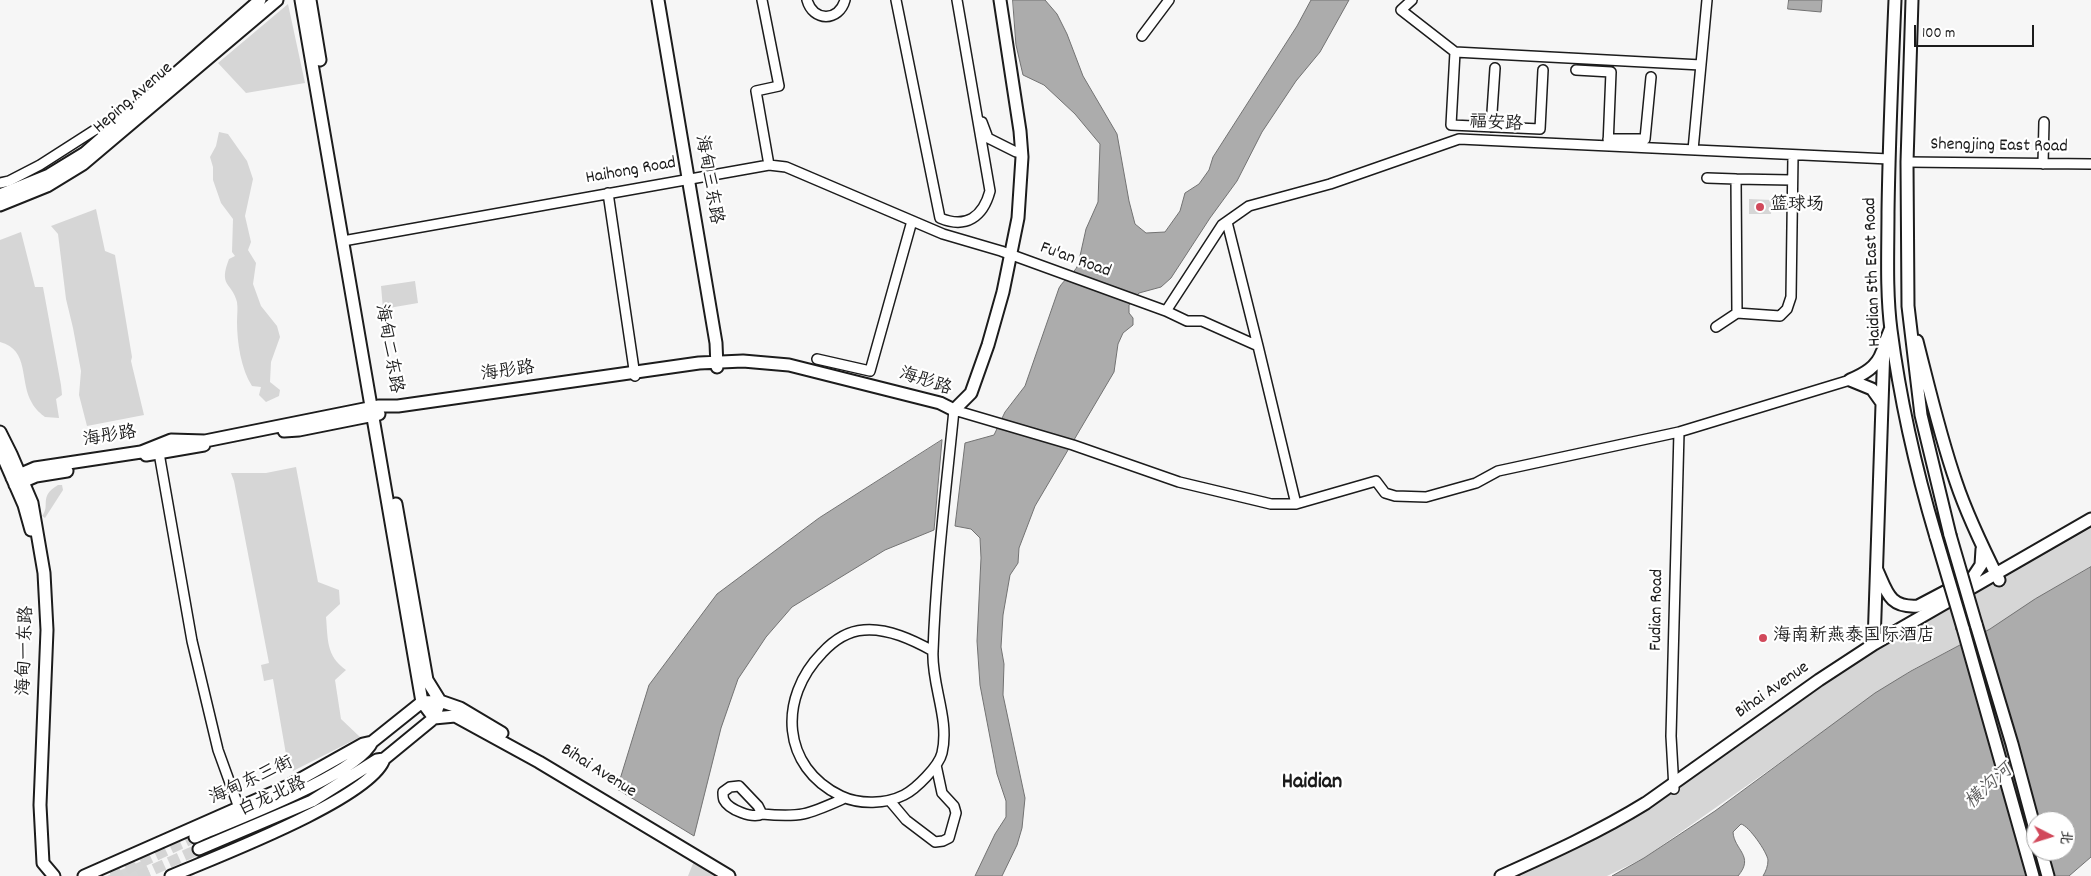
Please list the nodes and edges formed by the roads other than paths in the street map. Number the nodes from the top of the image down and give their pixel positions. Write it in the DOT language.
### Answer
graph roads {
  1 [pos="260,0"];
  2 [pos="277,0"];
  3 [pos="301,0"];
  4 [pos="310,0"];
  5 [pos="658,0"];
  6 [pos="662,0"];
  7 [pos="762,0"];
  8 [pos="807,0"];
  9 [pos="845,0"];
  10 [pos="896,0"];
  11 [pos="957,0"];
  12 [pos="994,0"];
  13 [pos="1000,0"];
  14 [pos="1169,0"];
  15 [pos="1412,0"];
  16 [pos="1708,0"];
  17 [pos="1896,0"];
  18 [pos="1912,0"];
  19 [pos="1142,36"];
  20 [pos="1455,52"];
  21 [pos="1701,65"];
  22 [pos="1495,68"];
  23 [pos="1544,70"];
  24 [pos="1576,70"];
  25 [pos="1651,77"];
  26 [pos="976,108"];
  27 [pos="126,118"];
  28 [pos="2044,122"];
  29 [pos="1492,127"];
  30 [pos="1608,142"];
  31 [pos="1693,150"];
  32 [pos="1016,152"];
  33 [pos="1793,156"];
  34 [pos="1889,159"];
  35 [pos="1907,162"];
  36 [pos="2043,164"];
  37 [pos="2091,164"];
  38 [pos="769,165"];
  39 [pos="691,177"];
  40 [pos="1707,178"];
  41 [pos="1736,179"];
  42 [pos="1791,180"];
  43 [pos="0,184"];
  44 [pos="608,193"];
  45 [pos="0,195"];
  46 [pos="0,205"];
  47 [pos="940,218"];
  48 [pos="912,221"];
  49 [pos="1227,222"];
  50 [pos="943,234"];
  51 [pos="346,240"];
  52 [pos="1006,253"];
  53 [pos="1908,306"];
  54 [pos="1166,311"];
  55 [pos="1737,314"];
  56 [pos="1716,327"];
  57 [pos="1891,328"];
  58 [pos="1258,346"];
  59 [pos="1884,346"];
  60 [pos="817,360"];
  61 [pos="720,364"];
  62 [pos="634,374"];
  63 [pos="1850,380"];
  64 [pos="1882,403"];
  65 [pos="954,410"];
  66 [pos="376,411"];
  67 [pos="0,432"];
  68 [pos="1679,432"];
  69 [pos="0,450"];
  70 [pos="159,453"];
  71 [pos="18,480"];
  72 [pos="1296,504"];
  73 [pos="2091,519"];
  74 [pos="2091,527"];
  75 [pos="1982,544"];
  76 [pos="1876,566"];
  77 [pos="1998,577"];
  78 [pos="934,641"];
  79 [pos="920,644"];
  80 [pos="1874,644"];
  81 [pos="933,652"];
  82 [pos="440,701"];
  83 [pos="422,702"];
  84 [pos="434,718"];
  85 [pos="372,742"];
  86 [pos="384,758"];
  87 [pos="936,765"];
  88 [pos="1674,786"];
  89 [pos="845,798"];
  90 [pos="890,801"];
  91 [pos="239,808"];
  92 [pos="2030,811"];
  93 [pos="762,814"];
  94 [pos="195,837"];
  95 [pos="199,849"];
  96 [pos="2044,861"];
  97 [pos="45,876"];
  98 [pos="54,876"];
  99 [pos="84,876"];
  100 [pos="171,876"];
  101 [pos="729,876"];
  102 [pos="736,876"];
  103 [pos="1501,876"];
  104 [pos="1512,876"];
  105 [pos="2033,876"];
  106 [pos="2048,876"];
  1 -- 27 [label="main road, Heping Avenue"];
  2 -- 46 [label="main road, Heping Avenue"];
  3 -- 51 [label="main road, 海甸二东路"];
  4 -- 51 [label="main road, 海甸二东路"];
  5 -- 39 [label="main road, 海甸三东路"];
  6 -- 39 [label="main road"];
  7 -- 38 [label="street"];
  8 -- 9 [label="street"];
  10 -- 47 [label="street"];
  11 -- 26 [label="street"];
  12 -- 32 [label="main road"];
  13 -- 52 [label="main road"];
  14 -- 19 [label="street"];
  15 -- 20 [label="street"];
  16 -- 21 [label="street"];
  17 -- 34 [label="main road, Haidian 5th East Road"];
  18 -- 35 [label="main road, Haidian 5th East Road"];
  20 -- 21 [label="street"];
  20 -- 29 [label="street"];
  21 -- 31 [label="street"];
  22 -- 29 [label="street"];
  23 -- 29 [label="street"];
  24 -- 30 [label="street"];
  25 -- 30 [label="street"];
  26 -- 32 [label="street"];
  26 -- 47 [label="street"];
  27 -- 43 [label="street"];
  27 -- 45 [label="main road, Heping Avenue"];
  28 -- 36 [label="street"];
  30 -- 31 [label="street, 福安路"];
  30 -- 49 [label="street, 福安路"];
  31 -- 33 [label="street, 福安路"];
  32 -- 52 [label="main road"];
  33 -- 34 [label="street, 福安路"];
  33 -- 42 [label="street"];
  34 -- 57 [label="main road, Haidian 5th East Road"];
  35 -- 36 [label="street, Shengjing East Road"];
  35 -- 53 [label="main road, Haidian 5th East Road"];
  36 -- 37 [label="street, Shengjing East Road"];
  38 -- 39 [label="street, Haihong Road"];
  38 -- 48 [label="street, Haihong Road"];
  39 -- 44 [label="street, Haihong Road"];
  39 -- 61 [label="main road"];
  40 -- 41 [label="street"];
  41 -- 42 [label="street"];
  41 -- 55 [label="street"];
  42 -- 55 [label="street"];
  44 -- 51 [label="street, Haihong Road"];
  44 -- 62 [label="street"];
  47 -- 50 [label="street"];
  48 -- 50 [label="street, Haihong Road"];
  48 -- 60 [label="street"];
  49 -- 54 [label="street, 福安路"];
  49 -- 58 [label="street"];
  50 -- 52 [label="street, Haihong Road"];
  51 -- 66 [label="main road, 海甸二东路"];
  52 -- 54 [label="street, Fu'an Road"];
  52 -- 65 [label="main road"];
  53 -- 75 [label="main road"];
  53 -- 92 [label="main road, Haidian 5th East Road, bridge"];
  54 -- 58 [label="street"];
  55 -- 56 [label="street"];
  57 -- 59 [label="main road"];
  57 -- 105 [label="main road, Haidian 5th East Road, bridge"];
  58 -- 72 [label="street"];
  59 -- 63 [label="main road"];
  59 -- 64 [label="main road"];
  61 -- 62 [label="main road, 海彤路"];
  61 -- 65 [label="main road, 海彤路"];
  62 -- 66 [label="main road, 海彤路"];
  63 -- 64 [label="main road"];
  63 -- 68 [label="street"];
  64 -- 76 [label="main road"];
  65 -- 72 [label="street"];
  65 -- 78 [label="street"];
  66 -- 70 [label="main road, 海彤路"];
  66 -- 71 [label="main road, 海彤路"];
  66 -- 82 [label="main road, 海甸二东路"];
  66 -- 83 [label="main road, 海甸二东路"];
  67 -- 71 [label="main road, 海甸一东路"];
  68 -- 72 [label="street"];
  68 -- 88 [label="street, Fudian Road"];
  69 -- 71 [label="main road, 海甸一东路"];
  70 -- 71 [label="main road, 海彤路"];
  70 -- 91 [label="street"];
  71 -- 97 [label="main road, 海甸一东路"];
  71 -- 98 [label="main road, 海甸一东路"];
  73 -- 77 [label="main road, Bihai Avenue"];
  74 -- 77 [label="main road, Bihai Avenue"];
  75 -- 76 [label="main road"];
  75 -- 77 [label="main road"];
  76 -- 80 [label="main road"];
  77 -- 80 [label="main road, Bihai Avenue"];
  77 -- 88 [label="main road, Bihai Avenue"];
  78 -- 79 [label="street"];
  78 -- 81 [label="street"];
  79 -- 81 [label="street"];
  79 -- 89 [label="street"];
  80 -- 88 [label="main road, Bihai Avenue"];
  81 -- 87 [label="street"];
  82 -- 83 [label="main road"];
  82 -- 84 [label="main road"];
  82 -- 102 [label="main road, Bihai Avenue"];
  83 -- 84 [label="main road"];
  83 -- 85 [label="main road, 海甸东三街"];
  84 -- 86 [label="main road"];
  84 -- 101 [label="main road, Bihai Avenue"];
  85 -- 91 [label="main road, 海甸东三街"];
  85 -- 94 [label="main road, 白龙北路"];
  86 -- 95 [label="main road, 白龙北路"];
  86 -- 100 [label="main road"];
  87 -- 90 [label="street"];
  87 -- 90 [label="street"];
  88 -- 103 [label="main road, Bihai Avenue"];
  88 -- 104 [label="main road, Bihai Avenue"];
  89 -- 90 [label="street"];
  89 -- 93 [label="street"];
  91 -- 99 [label="main road, 海甸东三街"];
  96 -- 106 [label="main road"];
}
